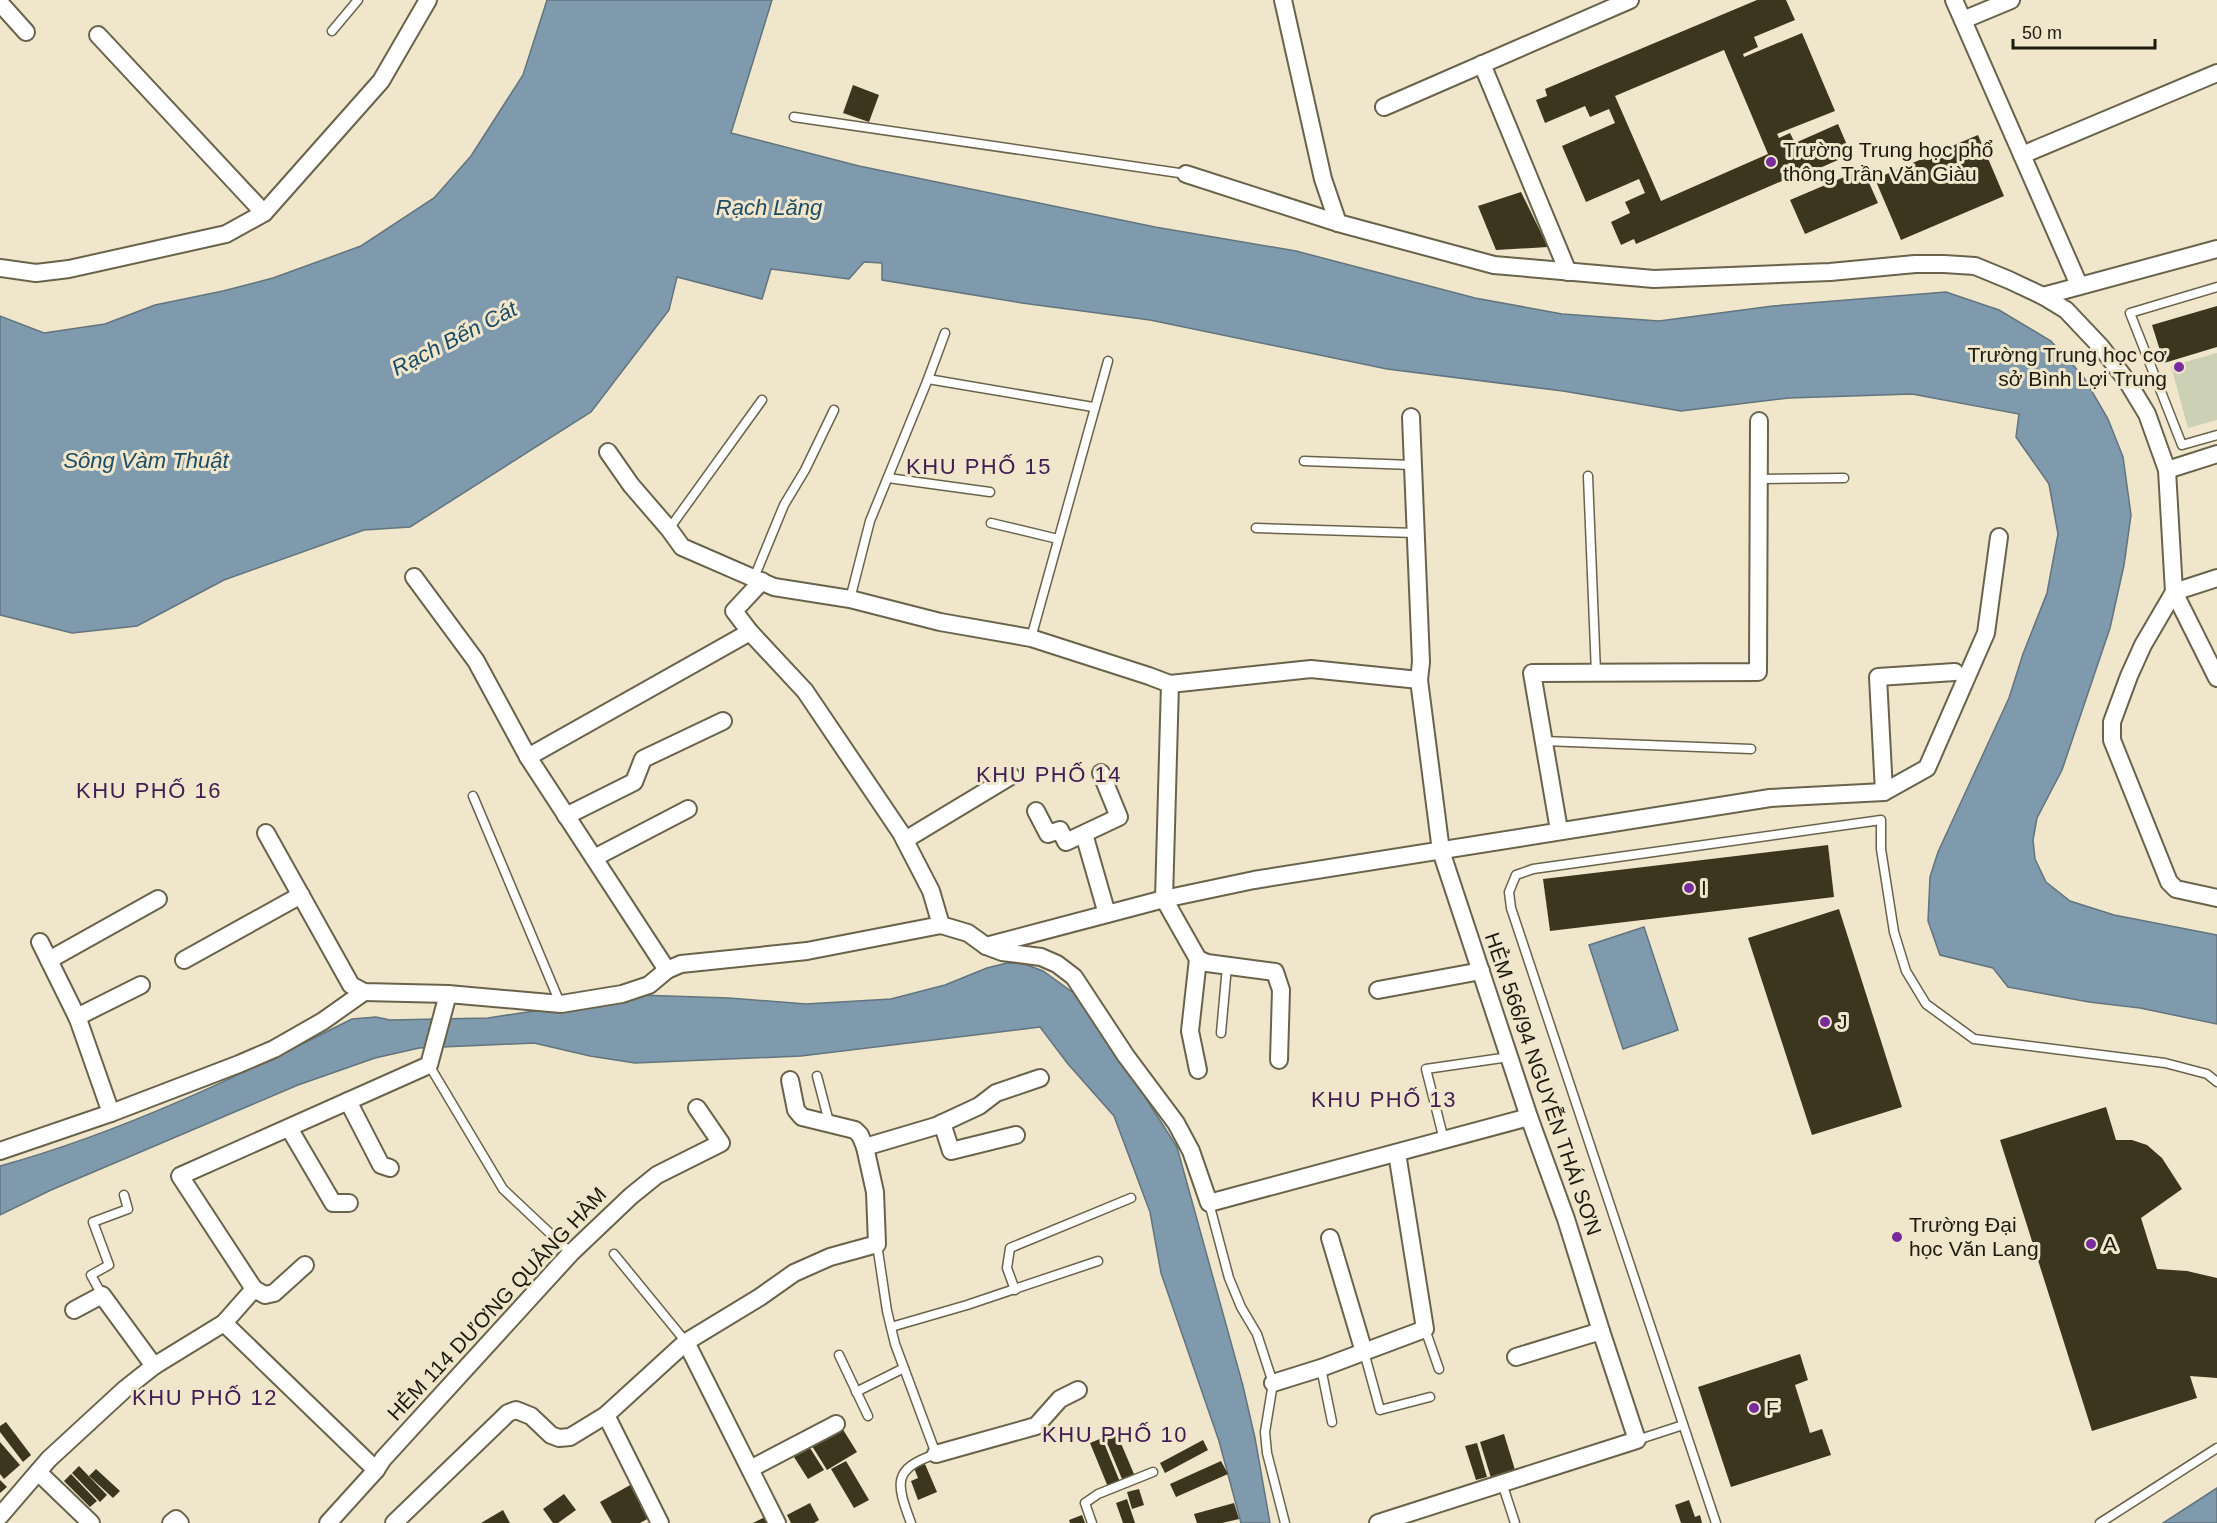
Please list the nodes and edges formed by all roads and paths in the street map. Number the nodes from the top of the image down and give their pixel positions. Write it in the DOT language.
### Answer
graph roads {
  1 [pos="358,0"];
  2 [pos="428,0"];
  3 [pos="1283,0"];
  4 [pos="1630,0"];
  5 [pos="1954,0"];
  6 [pos="2011,0"];
  7 [pos="0,3"];
  8 [pos="1963,21"];
  9 [pos="332,31"];
  10 [pos="26,32"];
  11 [pos="98,35"];
  12 [pos="1482,64"];
  13 [pos="2217,73"];
  14 [pos="1384,107"];
  15 [pos="794,117"];
  16 [pos="2022,155"];
  17 [pos="1186,174"];
  18 [pos="264,213"];
  19 [pos="1338,223"];
  20 [pos="2217,249"];
  21 [pos="0,268"];
  22 [pos="1568,272"];
  23 [pos="2079,285"];
  24 [pos="2217,287"];
  25 [pos="2043,296"];
  26 [pos="945,333"];
  27 [pos="1108,361"];
  28 [pos="927,379"];
  29 [pos="762,400"];
  30 [pos="1093,407"];
  31 [pos="834,410"];
  32 [pos="1411,417"];
  33 [pos="1759,421"];
  34 [pos="2217,435"];
  35 [pos="608,452"];
  36 [pos="2217,454"];
  37 [pos="1304,461"];
  38 [pos="1412,465"];
  39 [pos="2168,470"];
  40 [pos="1588,476"];
  41 [pos="888,478"];
  42 [pos="1844,478"];
  43 [pos="1758,479"];
  44 [pos="990,492"];
  45 [pos="991,523"];
  46 [pos="1256,528"];
  47 [pos="669,529"];
  48 [pos="1415,533"];
  49 [pos="1999,537"];
  50 [pos="1058,538"];
  51 [pos="414,577"];
  52 [pos="2217,578"];
  53 [pos="758,579"];
  54 [pos="2174,592"];
  55 [pos="850,599"];
  56 [pos="750,632"];
  57 [pos="1031,638"];
  58 [pos="1955,672"];
  59 [pos="1596,673"];
  60 [pos="2217,678"];
  61 [pos="1419,680"];
  62 [pos="1170,684"];
  63 [pos="723,721"];
  64 [pos="1544,741"];
  65 [pos="1751,748"];
  66 [pos="528,757"];
  67 [pos="1101,772"];
  68 [pos="1011,776"];
  69 [pos="1884,792"];
  70 [pos="473,796"];
  71 [pos="688,809"];
  72 [pos="1036,811"];
  73 [pos="566,816"];
  74 [pos="1559,830"];
  75 [pos="266,833"];
  76 [pos="1084,834"];
  77 [pos="905,840"];
  78 [pos="1442,851"];
  79 [pos="594,858"];
  80 [pos="301,895"];
  81 [pos="2217,898"];
  82 [pos="158,899"];
  83 [pos="1164,899"];
  84 [pos="1107,914"];
  85 [pos="941,926"];
  86 [pos="40,942"];
  87 [pos="986,946"];
  88 [pos="1198,959"];
  89 [pos="48,960"];
  90 [pos="184,960"];
  91 [pos="1227,966"];
  92 [pos="667,970"];
  93 [pos="1481,971"];
  94 [pos="141,986"];
  95 [pos="1378,990"];
  96 [pos="364,992"];
  97 [pos="448,994"];
  98 [pos="561,1004"];
  99 [pos="77,1017"];
  100 [pos="1221,1033"];
  101 [pos="1509,1056"];
  102 [pos="1280,1060"];
  103 [pos="429,1065"];
  104 [pos="1198,1070"];
  105 [pos="817,1076"];
  106 [pos="1040,1078"];
  107 [pos="790,1080"];
  108 [pos="2217,1082"];
  109 [pos="348,1101"];
  110 [pos="697,1108"];
  111 [pos="111,1113"];
  112 [pos="1529,1118"];
  113 [pos="829,1122"];
  114 [pos="942,1123"];
  115 [pos="289,1128"];
  116 [pos="1016,1135"];
  117 [pos="1445,1141"];
  118 [pos="865,1147"];
  119 [pos="0,1151"];
  120 [pos="1397,1153"];
  121 [pos="390,1168"];
  122 [pos="124,1195"];
  123 [pos="1131,1198"];
  124 [pos="349,1203"];
  125 [pos="1209,1203"];
  126 [pos="1330,1238"];
  127 [pos="877,1244"];
  128 [pos="571,1253"];
  129 [pos="614,1254"];
  130 [pos="1098,1261"];
  131 [pos="304,1265"];
  132 [pos="254,1289"];
  133 [pos="1015,1290"];
  134 [pos="102,1295"];
  135 [pos="74,1310"];
  136 [pos="224,1323"];
  137 [pos="891,1327"];
  138 [pos="1425,1329"];
  139 [pos="1601,1331"];
  140 [pos="686,1342"];
  141 [pos="1364,1352"];
  142 [pos="839,1355"];
  143 [pos="1516,1357"];
  144 [pos="154,1366"];
  145 [pos="904,1368"];
  146 [pos="1321,1368"];
  147 [pos="1439,1369"];
  148 [pos="1273,1383"];
  149 [pos="1078,1390"];
  150 [pos="856,1392"];
  151 [pos="1430,1397"];
  152 [pos="606,1415"];
  153 [pos="868,1416"];
  154 [pos="1332,1422"];
  155 [pos="836,1424"];
  156 [pos="1683,1425"];
  157 [pos="1637,1440"];
  158 [pos="2217,1448"];
  159 [pos="936,1454"];
  160 [pos="750,1469"];
  161 [pos="376,1470"];
  162 [pos="38,1472"];
  163 [pos="1153,1472"];
  164 [pos="1502,1483"];
  165 [pos="0,1516"];
  166 [pos="91,1523"];
  167 [pos="171,1523"];
  168 [pos="180,1523"];
  169 [pos="328,1523"];
  170 [pos="394,1523"];
  171 [pos="660,1523"];
  172 [pos="777,1523"];
  173 [pos="911,1523"];
  174 [pos="1092,1523"];
  175 [pos="1284,1523"];
  176 [pos="1378,1523"];
  177 [pos="1515,1523"];
  178 [pos="1716,1523"];
  179 [pos="2100,1523"];
  1 -- 9 [label="lane"];
  2 -- 18 [label="street"];
  3 -- 19 [label="street"];
  4 -- 12 [label="street"];
  5 -- 8 [label="street"];
  6 -- 8 [label="street"];
  7 -- 10 [label="street"];
  8 -- 16 [label="street"];
  11 -- 18 [label="street"];
  12 -- 14 [label="street"];
  12 -- 22 [label="street"];
  13 -- 16 [label="street"];
  15 -- 17 [label="lane"];
  16 -- 23 [label="street"];
  17 -- 19 [label="street"];
  18 -- 21 [label="street"];
  19 -- 22 [label="street"];
  20 -- 23 [label="street"];
  22 -- 25 [label="street"];
  23 -- 25 [label="street"];
  24 -- 34 [label="lane"];
  25 -- 39 [label="street"];
  26 -- 28 [label="lane"];
  27 -- 30 [label="lane"];
  28 -- 30 [label="lane"];
  28 -- 41 [label="lane"];
  29 -- 47 [label="lane"];
  30 -- 50 [label="lane"];
  31 -- 53 [label="lane"];
  32 -- 38 [label="street, HẺM 566/94 NGUYỄN THÁI SƠN"];
  33 -- 43 [label="street"];
  35 -- 47 [label="street"];
  36 -- 39 [label="street"];
  37 -- 38 [label="lane"];
  38 -- 48 [label="street, HẺM 566/94 NGUYỄN THÁI SƠN"];
  39 -- 54 [label="street"];
  40 -- 59 [label="lane"];
  41 -- 44 [label="lane"];
  41 -- 55 [label="lane"];
  42 -- 43 [label="lane"];
  43 -- 59 [label="street"];
  45 -- 50 [label="lane"];
  46 -- 48 [label="lane"];
  47 -- 53 [label="street"];
  48 -- 61 [label="street, HẺM 566/94 NGUYỄN THÁI SƠN"];
  49 -- 69 [label="street"];
  50 -- 57 [label="lane"];
  51 -- 66 [label="street"];
  52 -- 54 [label="street"];
  53 -- 55 [label="street"];
  53 -- 56 [label="street"];
  54 -- 60 [label="street"];
  54 -- 81 [label="street"];
  55 -- 57 [label="street"];
  56 -- 66 [label="street"];
  56 -- 77 [label="street"];
  57 -- 62 [label="street"];
  58 -- 69 [label="street"];
  59 -- 64 [label="street"];
  61 -- 62 [label="street"];
  61 -- 78 [label="street, HẺM 566/94 NGUYỄN THÁI SƠN"];
  62 -- 83 [label="street"];
  63 -- 73 [label="street"];
  64 -- 65 [label="lane"];
  64 -- 74 [label="street"];
  66 -- 73 [label="street"];
  67 -- 76 [label="street"];
  68 -- 77 [label="street"];
  69 -- 74 [label="street"];
  70 -- 98 [label="lane"];
  71 -- 79 [label="street"];
  72 -- 76 [label="street"];
  73 -- 79 [label="street"];
  74 -- 78 [label="street"];
  75 -- 80 [label="street"];
  76 -- 84 [label="street"];
  77 -- 85 [label="street"];
  78 -- 83 [label="street"];
  78 -- 93 [label="street, HẺM 566/94 NGUYỄN THÁI SƠN"];
  79 -- 92 [label="street"];
  80 -- 90 [label="street"];
  80 -- 96 [label="street"];
  82 -- 89 [label="street"];
  83 -- 84 [label="street"];
  83 -- 88 [label="street"];
  84 -- 87 [label="street"];
  85 -- 87 [label="street"];
  85 -- 92 [label="street"];
  86 -- 89 [label="street"];
  87 -- 125 [label="street"];
  88 -- 91 [label="street"];
  88 -- 104 [label="street"];
  89 -- 99 [label="street"];
  91 -- 100 [label="lane"];
  91 -- 102 [label="street"];
  92 -- 98 [label="street"];
  93 -- 95 [label="street"];
  93 -- 101 [label="street, HẺM 566/94 NGUYỄN THÁI SƠN"];
  94 -- 99 [label="street"];
  96 -- 97 [label="street"];
  96 -- 111 [label="street"];
  97 -- 98 [label="street"];
  97 -- 103 [label="street"];
  99 -- 111 [label="street"];
  101 -- 112 [label="street, HẺM 566/94 NGUYỄN THÁI SƠN"];
  101 -- 117 [label="lane"];
  103 -- 109 [label="street"];
  103 -- 128 [label="lane"];
  105 -- 113 [label="lane"];
  106 -- 114 [label="street"];
  107 -- 113 [label="street"];
  108 -- 156 [label="lane"];
  109 -- 115 [label="street"];
  109 -- 121 [label="street"];
  110 -- 128 [label="street, HẺM 114 DƯƠNG QUẢNG HÀM"];
  111 -- 119 [label="street"];
  112 -- 117 [label="street"];
  112 -- 139 [label="street, HẺM 566/94 NGUYỄN THÁI SƠN"];
  113 -- 118 [label="street"];
  114 -- 116 [label="street"];
  114 -- 118 [label="street"];
  115 -- 124 [label="street"];
  115 -- 132 [label="street"];
  117 -- 120 [label="street"];
  118 -- 127 [label="street"];
  120 -- 125 [label="street"];
  120 -- 138 [label="street"];
  122 -- 134 [label="lane"];
  123 -- 133 [label="lane"];
  125 -- 148 [label="lane"];
  126 -- 141 [label="street"];
  127 -- 137 [label="lane"];
  127 -- 140 [label="street"];
  128 -- 161 [label="street, HẺM 114 DƯƠNG QUẢNG HÀM"];
  129 -- 140 [label="lane"];
  130 -- 133 [label="lane"];
  131 -- 132 [label="street"];
  132 -- 136 [label="street"];
  133 -- 137 [label="lane"];
  134 -- 135 [label="street"];
  134 -- 144 [label="street"];
  136 -- 144 [label="street"];
  136 -- 161 [label="street"];
  137 -- 145 [label="lane"];
  138 -- 141 [label="street"];
  138 -- 147 [label="lane"];
  139 -- 143 [label="street"];
  139 -- 157 [label="street, HẺM 566/94 NGUYỄN THÁI SƠN"];
  140 -- 152 [label="street"];
  140 -- 160 [label="street"];
  141 -- 146 [label="street"];
  141 -- 151 [label="lane"];
  142 -- 150 [label="lane"];
  144 -- 162 [label="street"];
  145 -- 150 [label="lane"];
  145 -- 159 [label="lane"];
  146 -- 148 [label="street"];
  146 -- 154 [label="lane"];
  148 -- 175 [label="lane"];
  149 -- 159 [label="street"];
  150 -- 153 [label="lane"];
  152 -- 170 [label="street"];
  152 -- 171 [label="street"];
  155 -- 160 [label="street"];
  156 -- 157 [label="lane"];
  156 -- 178 [label="lane"];
  157 -- 164 [label="street"];
  158 -- 179 [label="lane"];
  159 -- 173 [label="lane"];
  160 -- 172 [label="street"];
  161 -- 169 [label="street, HẺM 114 DƯƠNG QUẢNG HÀM"];
  162 -- 165 [label="street"];
  162 -- 166 [label="street"];
  163 -- 174 [label="lane"];
  164 -- 176 [label="street"];
  164 -- 177 [label="lane"];
  167 -- 168 [label="street"];
}
